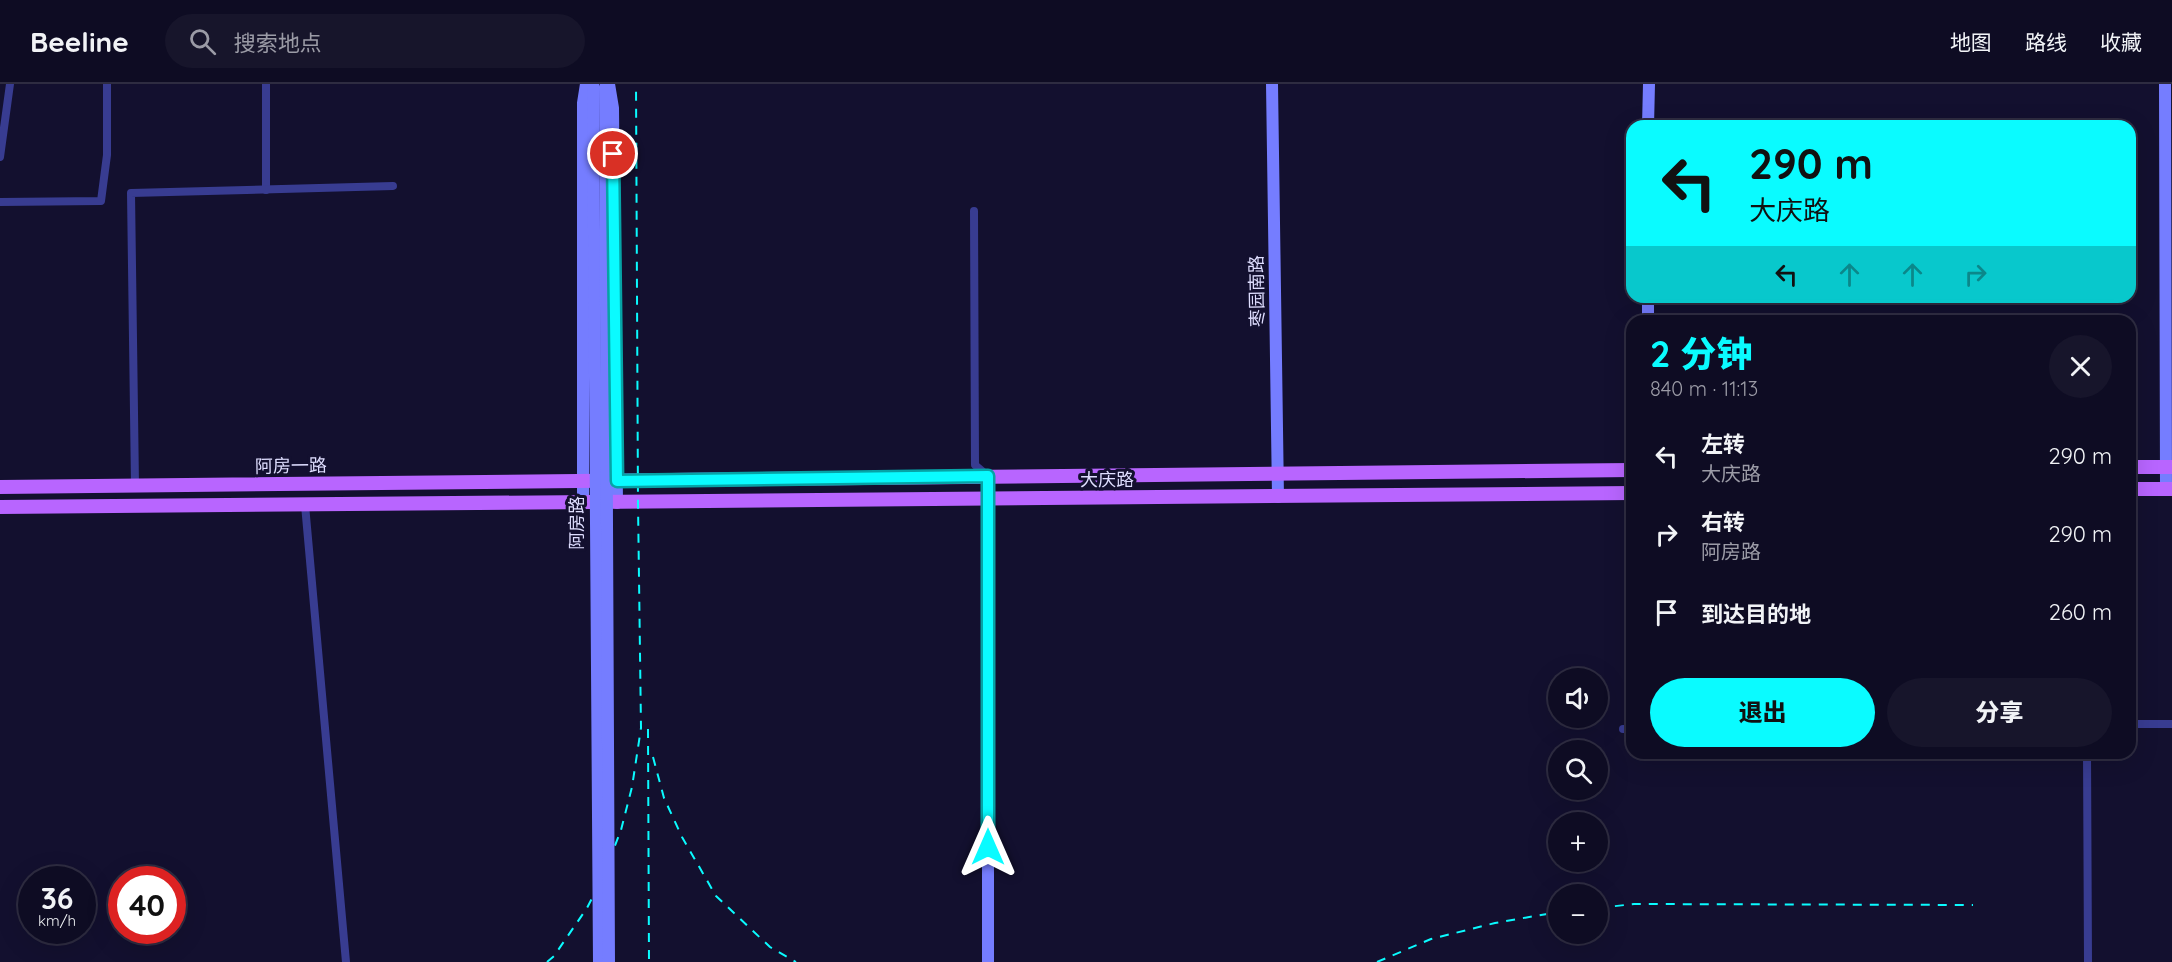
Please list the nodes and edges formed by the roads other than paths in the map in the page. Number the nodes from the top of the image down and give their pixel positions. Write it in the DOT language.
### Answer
graph roads {
  1 [pos="10,84"];
  2 [pos="107,84"];
  3 [pos="266,84"];
  4 [pos="586,84"];
  5 [pos="1272,84"];
  6 [pos="1648,84"];
  7 [pos="2165,84"];
  8 [pos="601,85"];
  9 [pos="1648,120"];
  10 [pos="0,157"];
  11 [pos="393,186"];
  12 [pos="266,190"];
  13 [pos="0,202"];
  14 [pos="974,211"];
  15 [pos="2136,467"];
  16 [pos="2169,467"];
  17 [pos="1626,470"];
  18 [pos="1277,474"];
  19 [pos="988,476"];
  20 [pos="583,481"];
  21 [pos="617,481"];
  22 [pos="135,485"];
  23 [pos="182,485"];
  24 [pos="217,485"];
  25 [pos="0,487"];
  26 [pos="2136,489"];
  27 [pos="2169,489"];
  28 [pos="1626,493"];
  29 [pos="1278,497"];
  30 [pos="988,498"];
  31 [pos="583,503"];
  32 [pos="617,503"];
  33 [pos="305,505"];
  34 [pos="182,506"];
  35 [pos="218,506"];
  36 [pos="0,507"];
  37 [pos="2136,724"];
  38 [pos="2172,724"];
  39 [pos="2086,759"];
  40 [pos="346,962"];
  41 [pos="599,962"];
  42 [pos="609,962"];
  43 [pos="988,962"];
  44 [pos="2088,962"];
  1 -- 10 [label="street"];
  2 -- 13 [label="street"];
  3 -- 12 [label="street"];
  4 -- 20 [label="main road, 阿房路"];
  5 -- 18 [label="main road, 枣园南路"];
  6 -- 9 [label="main road"];
  7 -- 16 [label="main road"];
  8 -- 21 [label="main road"];
  8 -- 41 [label="main road, 阿房路, bridge"];
  8 -- 42 [label="main road, 阿房路, bridge"];
  11 -- 12 [label="street"];
  12 -- 22 [label="street"];
  14 -- 19 [label="street"];
  15 -- 16 [label="main road"];
  16 -- 27 [label="main road"];
  17 -- 18 [label="main road, 大庆路"];
  18 -- 19 [label="main road, 大庆路"];
  18 -- 29 [label="main road, 枣园南路"];
  19 -- 21 [label="main road, 大庆路"];
  19 -- 30 [label="main road"];
  20 -- 21 [label="main road, 大庆路"];
  20 -- 24 [label="main road, 阿房一路"];
  20 -- 31 [label="main road, 阿房路"];
  21 -- 32 [label="main road"];
  22 -- 23 [label="main road, 阿房一路"];
  22 -- 25 [label="main road, 阿房一路"];
  23 -- 24 [label="main road, 阿房一路"];
  23 -- 34 [label="main road"];
  24 -- 35 [label="main road"];
  26 -- 27 [label="main road"];
  28 -- 29 [label="main road, 大庆路"];
  29 -- 30 [label="main road, 大庆路"];
  30 -- 32 [label="main road, 大庆路"];
  30 -- 43 [label="main road"];
  31 -- 32 [label="main road, 大庆路"];
  31 -- 33 [label="main road"];
  33 -- 35 [label="main road"];
  33 -- 40 [label="street"];
  34 -- 35 [label="main road"];
  34 -- 36 [label="main road"];
  37 -- 38 [label="street"];
  39 -- 44 [label="street"];
}
